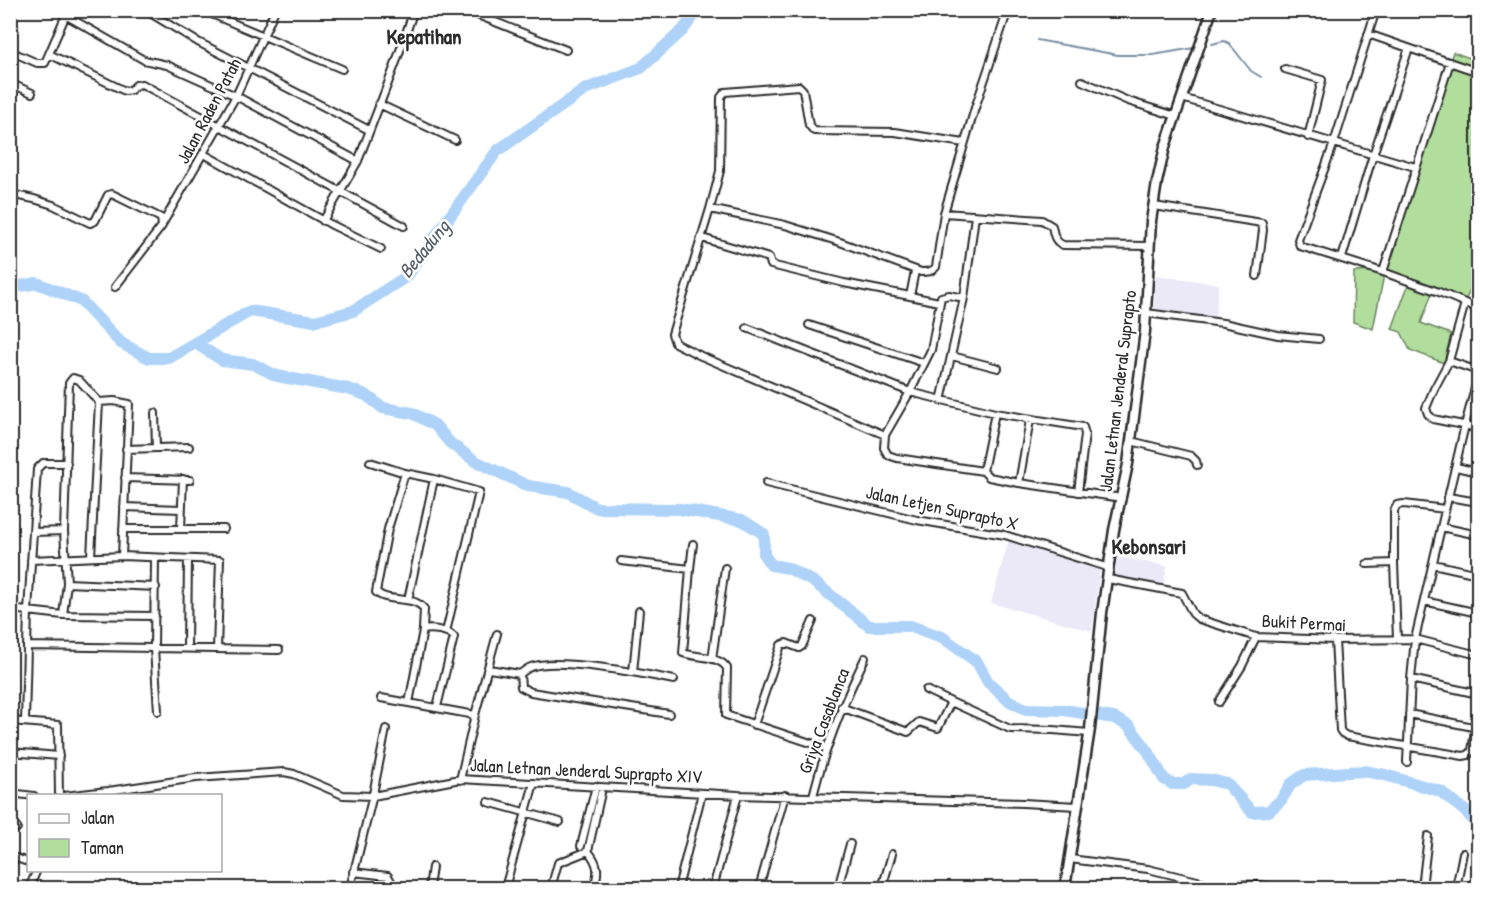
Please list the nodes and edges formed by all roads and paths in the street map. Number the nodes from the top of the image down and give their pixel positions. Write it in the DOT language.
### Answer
graph roads {
  1 [pos="145,10"];
  2 [pos="202,10"];
  3 [pos="414,10"];
  4 [pos="465,10"];
  5 [pos="1008,10"];
  6 [pos="1212,10"];
  7 [pos="1376,10"];
  8 [pos="272,12"];
  9 [pos="66,13"];
  10 [pos="1368,34"];
  11 [pos="263,38"];
  12 [pos="1409,48"];
  13 [pos="566,50"];
  14 [pos="10,51"];
  15 [pos="49,54"];
  16 [pos="1450,62"];
  17 [pos="249,69"];
  18 [pos="342,69"];
  19 [pos="1285,69"];
  20 [pos="1479,72"];
  21 [pos="1082,81"];
  22 [pos="10,83"];
  23 [pos="32,93"];
  24 [pos="236,96"];
  25 [pos="1182,98"];
  26 [pos="379,104"];
  27 [pos="1176,116"];
  28 [pos="220,127"];
  29 [pos="369,130"];
  30 [pos="1308,137"];
  31 [pos="455,140"];
  32 [pos="964,143"];
  33 [pos="1334,143"];
  34 [pos="204,154"];
  35 [pos="1373,154"];
  36 [pos="358,161"];
  37 [pos="1415,167"];
  38 [pos="341,191"];
  39 [pos="10,194"];
  40 [pos="1154,206"];
  41 [pos="710,209"];
  42 [pos="944,213"];
  43 [pos="975,216"];
  44 [pos="323,221"];
  45 [pos="163,223"];
  46 [pos="405,225"];
  47 [pos="702,238"];
  48 [pos="1150,246"];
  49 [pos="381,249"];
  50 [pos="1342,258"];
  51 [pos="915,271"];
  52 [pos="1383,272"];
  53 [pos="1257,276"];
  54 [pos="115,287"];
  55 [pos="910,296"];
  56 [pos="964,298"];
  57 [pos="939,302"];
  58 [pos="1466,303"];
  59 [pos="1479,309"];
  60 [pos="1146,313"];
  61 [pos="808,325"];
  62 [pos="747,328"];
  63 [pos="1319,339"];
  64 [pos="952,356"];
  65 [pos="1449,361"];
  66 [pos="924,363"];
  67 [pos="998,368"];
  68 [pos="1479,371"];
  69 [pos="1479,377"];
  70 [pos="910,392"];
  71 [pos="941,401"];
  72 [pos="99,402"];
  73 [pos="155,413"];
  74 [pos="995,413"];
  75 [pos="1030,420"];
  76 [pos="1465,425"];
  77 [pos="1479,428"];
  78 [pos="885,435"];
  79 [pos="1131,441"];
  80 [pos="189,447"];
  81 [pos="156,448"];
  82 [pos="126,449"];
  83 [pos="370,462"];
  84 [pos="67,463"];
  85 [pos="1197,465"];
  86 [pos="1456,467"];
  87 [pos="983,471"];
  88 [pos="1479,472"];
  89 [pos="405,474"];
  90 [pos="125,478"];
  91 [pos="434,479"];
  92 [pos="766,483"];
  93 [pos="1019,483"];
  94 [pos="1078,492"];
  95 [pos="1448,497"];
  96 [pos="1122,498"];
  97 [pos="1479,502"];
  98 [pos="124,507"];
  99 [pos="182,509"];
  100 [pos="1445,509"];
  101 [pos="1441,527"];
  102 [pos="123,529"];
  103 [pos="181,529"];
  104 [pos="224,529"];
  105 [pos="64,531"];
  106 [pos="34,532"];
  107 [pos="1479,535"];
  108 [pos="693,544"];
  109 [pos="122,556"];
  110 [pos="91,557"];
  111 [pos="155,558"];
  112 [pos="64,559"];
  113 [pos="188,559"];
  114 [pos="31,560"];
  115 [pos="621,561"];
  116 [pos="1394,563"];
  117 [pos="1367,564"];
  118 [pos="1433,564"];
  119 [pos="725,568"];
  120 [pos="1110,568"];
  121 [pos="690,569"];
  122 [pos="1479,574"];
  123 [pos="1108,579"];
  124 [pos="67,583"];
  125 [pos="156,587"];
  126 [pos="408,600"];
  127 [pos="1424,601"];
  128 [pos="10,609"];
  129 [pos="28,610"];
  130 [pos="639,611"];
  131 [pos="1479,613"];
  132 [pos="63,615"];
  133 [pos="155,616"];
  134 [pos="813,621"];
  135 [pos="423,630"];
  136 [pos="446,632"];
  137 [pos="497,634"];
  138 [pos="1256,637"];
  139 [pos="1397,639"];
  140 [pos="1415,639"];
  141 [pos="1335,640"];
  142 [pos="27,646"];
  143 [pos="187,648"];
  144 [pos="154,649"];
  145 [pos="217,649"];
  146 [pos="279,650"];
  147 [pos="1479,655"];
  148 [pos="865,658"];
  149 [pos="712,659"];
  150 [pos="489,669"];
  151 [pos="633,672"];
  152 [pos="520,674"];
  153 [pos="1411,679"];
  154 [pos="674,680"];
  155 [pos="926,690"];
  156 [pos="1479,694"];
  157 [pos="381,698"];
  158 [pos="409,702"];
  159 [pos="951,702"];
  160 [pos="1219,702"];
  161 [pos="437,707"];
  162 [pos="842,707"];
  163 [pos="1479,709"];
  164 [pos="158,711"];
  165 [pos="669,714"];
  166 [pos="1409,714"];
  167 [pos="475,715"];
  168 [pos="10,721"];
  169 [pos="25,721"];
  170 [pos="754,725"];
  171 [pos="1477,727"];
  172 [pos="386,729"];
  173 [pos="1089,731"];
  174 [pos="1407,746"];
  175 [pos="826,748"];
  176 [pos="10,752"];
  177 [pos="59,756"];
  178 [pos="1407,762"];
  179 [pos="460,780"];
  180 [pos="534,783"];
  181 [pos="596,786"];
  182 [pos="10,793"];
  183 [pos="601,793"];
  184 [pos="702,793"];
  185 [pos="27,794"];
  186 [pos="59,794"];
  187 [pos="75,794"];
  188 [pos="738,795"];
  189 [pos="785,795"];
  190 [pos="373,796"];
  191 [pos="813,796"];
  192 [pos="488,802"];
  193 [pos="1077,806"];
  194 [pos="526,813"];
  195 [pos="560,822"];
  196 [pos="1428,836"];
  197 [pos="850,844"];
  198 [pos="581,846"];
  199 [pos="588,851"];
  200 [pos="1462,853"];
  201 [pos="892,854"];
  202 [pos="10,856"];
  203 [pos="1070,859"];
  204 [pos="27,862"];
  205 [pos="432,867"];
  206 [pos="36,872"];
  207 [pos="353,872"];
  208 [pos="1210,886"];
  209 [pos="29,888"];
  210 [pos="350,888"];
  211 [pos="390,888"];
  212 [pos="429,888"];
  213 [pos="505,888"];
  214 [pos="551,888"];
  215 [pos="594,888"];
  216 [pos="678,888"];
  217 [pos="713,888"];
  218 [pos="759,888"];
  219 [pos="838,888"];
  220 [pos="882,888"];
  221 [pos="1065,888"];
  222 [pos="1282,888"];
  223 [pos="1422,888"];
  224 [pos="1456,888"];
  1 -- 17 [label="street"];
  2 -- 11 [label="street"];
  3 -- 26 [label="street"];
  4 -- 13 [label="street"];
  5 -- 32 [label="street"];
  6 -- 25 [label="main road, Jalan Letnan Jenderal Suprapto"];
  7 -- 10 [label="street"];
  8 -- 11 [label="street, Jalan Raden Patah"];
  9 -- 15 [label="street"];
  9 -- 24 [label="street"];
  10 -- 12 [label="street"];
  10 -- 33 [label="street"];
  11 -- 17 [label="street, Jalan Raden Patah"];
  11 -- 18 [label="street"];
  12 -- 16 [label="street"];
  12 -- 35 [label="street"];
  14 -- 15 [label="street"];
  15 -- 28 [label="street"];
  16 -- 20 [label="street"];
  16 -- 37 [label="street"];
  17 -- 24 [label="street, Jalan Raden Patah"];
  17 -- 29 [label="street"];
  19 -- 30 [label="street"];
  21 -- 27 [label="street"];
  22 -- 23 [label="street"];
  24 -- 28 [label="street, Jalan Raden Patah"];
  24 -- 36 [label="street"];
  25 -- 27 [label="main road, Jalan Letnan Jenderal Suprapto"];
  25 -- 30 [label="street"];
  26 -- 29 [label="street"];
  26 -- 31 [label="street"];
  27 -- 40 [label="main road, Jalan Letnan Jenderal Suprapto"];
  28 -- 34 [label="street, Jalan Raden Patah"];
  28 -- 38 [label="street"];
  29 -- 36 [label="street"];
  30 -- 33 [label="street"];
  32 -- 41 [label="street"];
  32 -- 42 [label="street"];
  33 -- 35 [label="street"];
  33 -- 50 [label="street"];
  34 -- 44 [label="street"];
  34 -- 45 [label="street, Jalan Raden Patah"];
  35 -- 37 [label="street"];
  35 -- 50 [label="street"];
  36 -- 38 [label="street"];
  37 -- 52 [label="street"];
  38 -- 44 [label="street"];
  38 -- 46 [label="street"];
  39 -- 45 [label="street"];
  40 -- 48 [label="main road, Jalan Letnan Jenderal Suprapto"];
  40 -- 53 [label="street"];
  41 -- 47 [label="street"];
  41 -- 51 [label="street"];
  42 -- 43 [label="street"];
  42 -- 51 [label="street"];
  43 -- 48 [label="street"];
  43 -- 56 [label="street"];
  44 -- 49 [label="street"];
  45 -- 54 [label="street, Jalan Raden Patah"];
  47 -- 55 [label="street"];
  47 -- 78 [label="street"];
  48 -- 60 [label="main road, Jalan Letnan Jenderal Suprapto"];
  50 -- 52 [label="street"];
  51 -- 55 [label="street"];
  52 -- 58 [label="street"];
  55 -- 57 [label="street"];
  56 -- 57 [label="street"];
  56 -- 64 [label="street"];
  57 -- 66 [label="street"];
  58 -- 59 [label="street"];
  58 -- 65 [label="street"];
  60 -- 63 [label="street"];
  60 -- 79 [label="main road, Jalan Letnan Jenderal Suprapto"];
  61 -- 66 [label="street"];
  62 -- 70 [label="street"];
  64 -- 67 [label="street"];
  64 -- 71 [label="street"];
  65 -- 68 [label="street"];
  65 -- 76 [label="street"];
  66 -- 70 [label="street"];
  69 -- 76 [label="street"];
  70 -- 71 [label="street"];
  70 -- 78 [label="street"];
  71 -- 74 [label="street"];
  72 -- 82 [label="street"];
  72 -- 84 [label="street"];
  72 -- 110 [label="street"];
  73 -- 81 [label="street"];
  74 -- 75 [label="street"];
  74 -- 87 [label="street"];
  75 -- 93 [label="street"];
  75 -- 94 [label="street"];
  76 -- 77 [label="street"];
  76 -- 86 [label="street"];
  78 -- 87 [label="street"];
  79 -- 85 [label="street"];
  79 -- 96 [label="main road, Jalan Letnan Jenderal Suprapto"];
  80 -- 81 [label="street"];
  81 -- 82 [label="street"];
  82 -- 90 [label="street"];
  83 -- 89 [label="street"];
  84 -- 105 [label="street"];
  84 -- 106 [label="street"];
  86 -- 88 [label="street"];
  86 -- 95 [label="street"];
  87 -- 93 [label="street"];
  89 -- 91 [label="street"];
  89 -- 126 [label="street"];
  90 -- 98 [label="street"];
  90 -- 99 [label="street"];
  91 -- 126 [label="street"];
  91 -- 136 [label="street"];
  92 -- 120 [label="street, Jalan Letjen Suprapto X"];
  93 -- 94 [label="street"];
  94 -- 96 [label="street"];
  95 -- 97 [label="street"];
  95 -- 100 [label="street"];
  96 -- 120 [label="main road, Jalan Letnan Jenderal Suprapto"];
  98 -- 99 [label="street"];
  98 -- 102 [label="street"];
  99 -- 103 [label="street"];
  100 -- 101 [label="street"];
  100 -- 116 [label="street"];
  101 -- 107 [label="street"];
  101 -- 118 [label="street"];
  102 -- 103 [label="street"];
  102 -- 109 [label="street"];
  103 -- 104 [label="street"];
  105 -- 106 [label="street"];
  105 -- 112 [label="street"];
  106 -- 114 [label="street"];
  108 -- 121 [label="street"];
  109 -- 110 [label="street"];
  109 -- 111 [label="street"];
  110 -- 112 [label="street"];
  111 -- 113 [label="street"];
  111 -- 125 [label="street"];
  112 -- 114 [label="street"];
  112 -- 124 [label="street"];
  113 -- 143 [label="street"];
  113 -- 145 [label="street"];
  114 -- 129 [label="street"];
  115 -- 121 [label="street"];
  116 -- 117 [label="street"];
  116 -- 139 [label="street"];
  118 -- 122 [label="street"];
  118 -- 127 [label="street"];
  119 -- 149 [label="street"];
  120 -- 123 [label="main road, Jalan Letnan Jenderal Suprapto"];
  121 -- 149 [label="street"];
  123 -- 138 [label="street, Bukit Permai"];
  123 -- 173 [label="main road, Jalan Letnan Jenderal Suprapto"];
  124 -- 125 [label="street"];
  124 -- 132 [label="street"];
  125 -- 133 [label="street"];
  126 -- 135 [label="street"];
  127 -- 131 [label="street"];
  127 -- 140 [label="street"];
  128 -- 129 [label="street"];
  129 -- 132 [label="street"];
  129 -- 142 [label="street"];
  130 -- 151 [label="street"];
  132 -- 133 [label="street"];
  133 -- 144 [label="street"];
  134 -- 170 [label="street"];
  135 -- 136 [label="street"];
  135 -- 158 [label="street"];
  136 -- 161 [label="street"];
  137 -- 150 [label="street"];
  138 -- 141 [label="street, Bukit Permai"];
  138 -- 160 [label="street"];
  139 -- 140 [label="street, Bukit Permai"];
  139 -- 141 [label="street, Bukit Permai"];
  140 -- 147 [label="street, Bukit Permai"];
  140 -- 153 [label="street"];
  141 -- 174 [label="street"];
  142 -- 144 [label="street"];
  142 -- 169 [label="street"];
  143 -- 144 [label="street"];
  143 -- 145 [label="street"];
  144 -- 164 [label="street"];
  145 -- 146 [label="street"];
  148 -- 162 [label="street, Griya Casablanca"];
  149 -- 170 [label="street"];
  150 -- 152 [label="street"];
  150 -- 167 [label="street"];
  151 -- 152 [label="street"];
  151 -- 154 [label="street"];
  152 -- 165 [label="street"];
  153 -- 156 [label="street"];
  153 -- 166 [label="street"];
  155 -- 159 [label="street"];
  157 -- 158 [label="street"];
  158 -- 161 [label="street"];
  159 -- 162 [label="street"];
  159 -- 173 [label="street"];
  161 -- 167 [label="street"];
  162 -- 175 [label="street, Griya Casablanca"];
  163 -- 171 [label="street"];
  166 -- 171 [label="street"];
  166 -- 174 [label="street"];
  167 -- 179 [label="street"];
  168 -- 169 [label="street"];
  169 -- 177 [label="street"];
  170 -- 175 [label="street"];
  171 -- 174 [label="street"];
  172 -- 190 [label="street"];
  173 -- 193 [label="main road, Jalan Letnan Jenderal Suprapto"];
  174 -- 178 [label="street"];
  175 -- 191 [label="street, Griya Casablanca"];
  176 -- 177 [label="street"];
  177 -- 186 [label="street"];
  179 -- 180 [label="street, Jalan Letnan Jenderal Suprapto XIV"];
  179 -- 190 [label="street, Jalan Letnan Jenderal Suprapto XIV"];
  180 -- 181 [label="street, Jalan Letnan Jenderal Suprapto XIV"];
  180 -- 194 [label="street"];
  181 -- 184 [label="street, Jalan Letnan Jenderal Suprapto XIV"];
  181 -- 198 [label="street"];
  182 -- 185 [label="street"];
  183 -- 199 [label="street"];
  184 -- 188 [label="street, Jalan Letnan Jenderal Suprapto XIV"];
  184 -- 216 [label="street"];
  187 -- 190 [label="street, Jalan Letnan Jenderal Suprapto XIV"];
  188 -- 189 [label="street, Jalan Letnan Jenderal Suprapto XIV"];
  188 -- 217 [label="street"];
  189 -- 191 [label="street, Jalan Letnan Jenderal Suprapto XIV"];
  189 -- 218 [label="street"];
  190 -- 207 [label="street"];
  191 -- 193 [label="street, Jalan Letnan Jenderal Suprapto XIV"];
  192 -- 194 [label="street"];
  193 -- 203 [label="main road, Jalan Letnan Jenderal Suprapto"];
  194 -- 195 [label="street"];
  194 -- 213 [label="street"];
  196 -- 223 [label="street"];
  197 -- 219 [label="street"];
  199 -- 214 [label="street"];
  199 -- 215 [label="street"];
  200 -- 224 [label="street"];
  201 -- 220 [label="street"];
  202 -- 204 [label="street"];
  203 -- 208 [label="street"];
  203 -- 221 [label="main road, Jalan Letnan Jenderal Suprapto"];
  205 -- 212 [label="street"];
  206 -- 209 [label="street"];
  207 -- 210 [label="street"];
  207 -- 211 [label="street"];
  208 -- 222 [label="street"];
}
